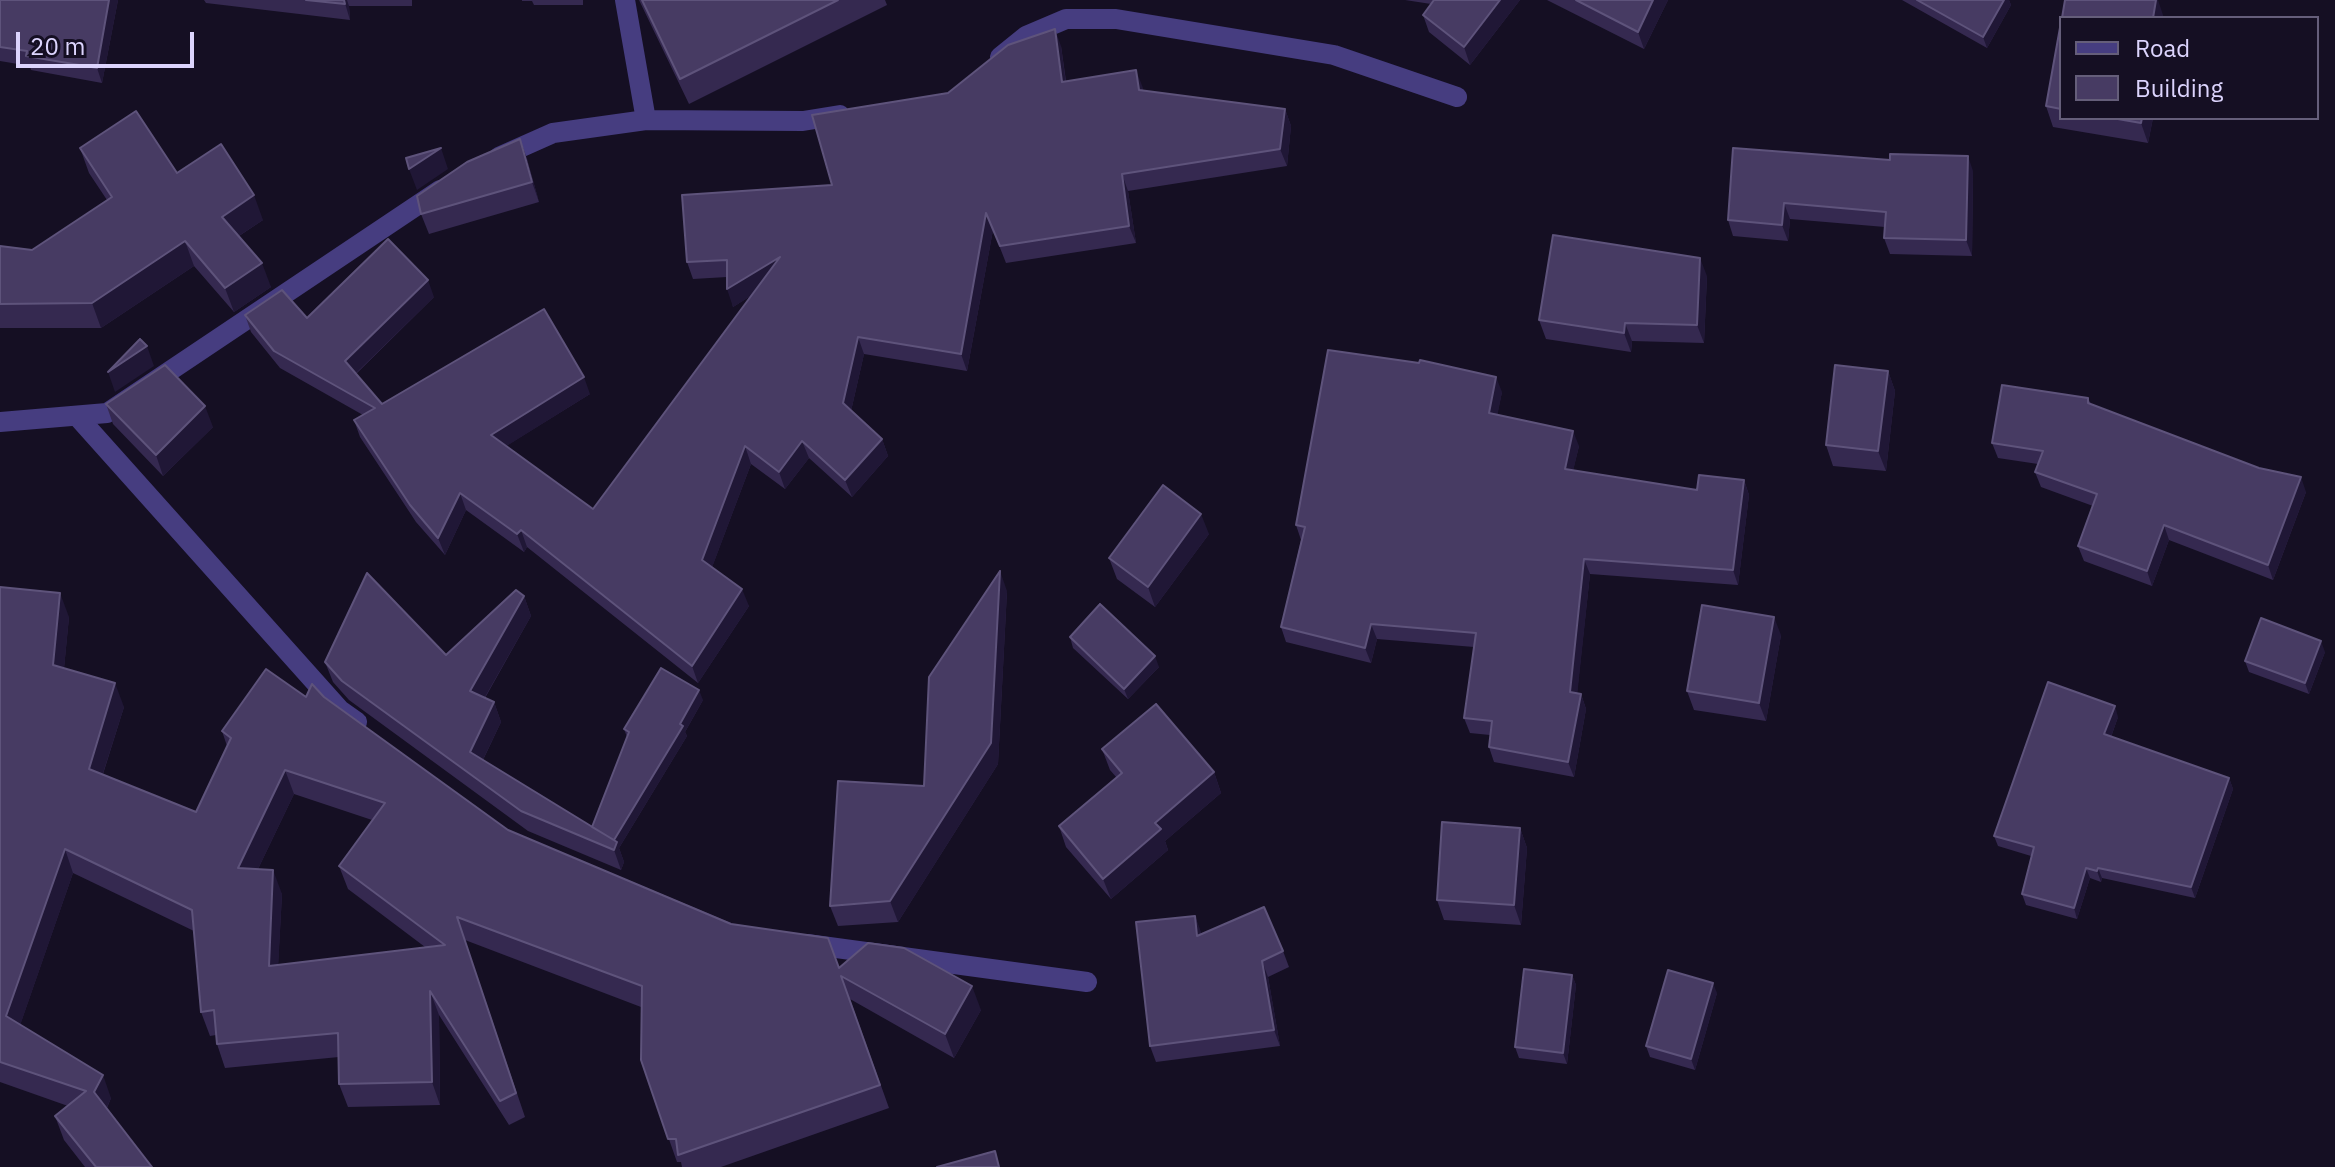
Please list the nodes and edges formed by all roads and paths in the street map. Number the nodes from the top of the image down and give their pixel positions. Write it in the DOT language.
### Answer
graph roads {
  1 [pos="625,0"];
  2 [pos="1064,10"];
  3 [pos="983,72"];
  4 [pos="1457,97"];
  5 [pos="862,112"];
  6 [pos="646,120"];
  7 [pos="483,165"];
  8 [pos="456,180"];
  9 [pos="77,416"];
  10 [pos="0,422"];
  11 [pos="377,736"];
  12 [pos="791,942"];
  13 [pos="1087,982"];
  1 -- 6 [label="street"];
  2 -- 3 [label="street"];
  2 -- 4 [label="street"];
  5 -- 6 [label="street"];
  6 -- 7 [label="street"];
  8 -- 9 [label="street"];
  9 -- 10 [label="street"];
  9 -- 11 [label="street"];
  12 -- 13 [label="street"];
}
